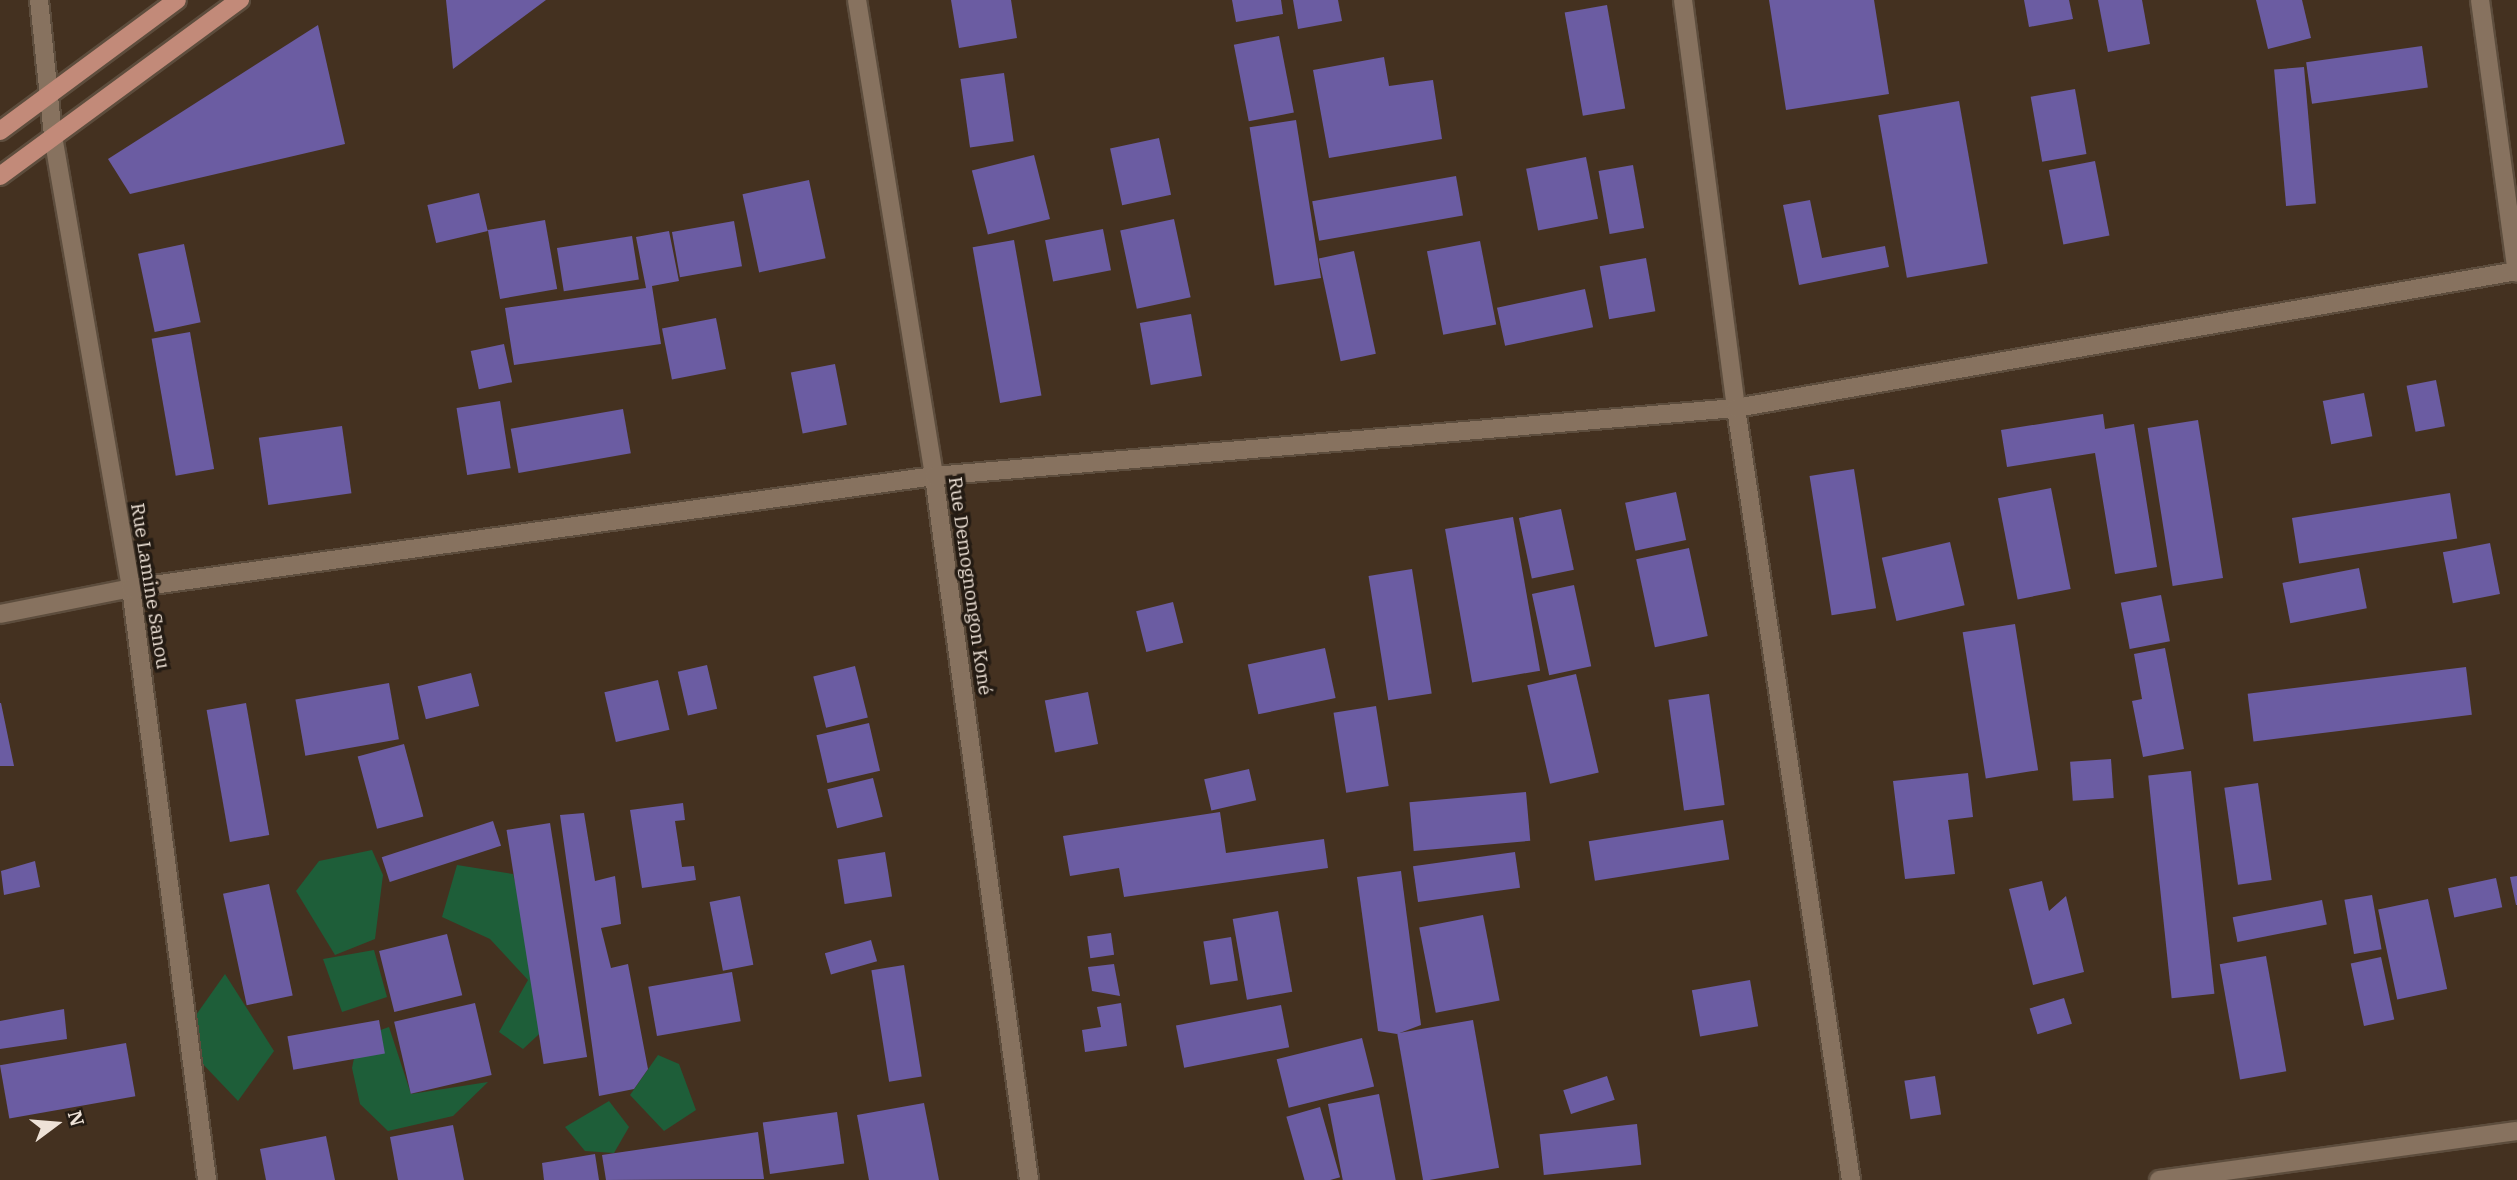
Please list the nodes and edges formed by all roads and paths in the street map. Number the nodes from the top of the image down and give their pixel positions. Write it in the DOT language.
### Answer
graph roads {
  1 [pos="39,0"];
  2 [pos="177,0"];
  3 [pos="240,0"];
  4 [pos="857,0"];
  5 [pos="1683,0"];
  6 [pos="2480,0"];
  7 [pos="48,95"];
  8 [pos="0,131"];
  9 [pos="53,136"];
  10 [pos="0,176"];
  11 [pos="2517,271"];
  12 [pos="1736,408"];
  13 [pos="933,476"];
  14 [pos="131,588"];
  15 [pos="0,614"];
  16 [pos="2517,1131"];
  17 [pos="207,1180"];
  18 [pos="1028,1180"];
  19 [pos="1851,1180"];
  20 [pos="2159,1180"];
  1 -- 7 [label="street, Rue Lamine Sanou"];
  2 -- 7 [label="main road"];
  3 -- 9 [label="main road"];
  4 -- 13 [label="street, Rue Demognongon Koné"];
  5 -- 12 [label="street"];
  6 -- 11 [label="street"];
  7 -- 8 [label="main road"];
  7 -- 9 [label="street, Rue Lamine Sanou"];
  9 -- 10 [label="main road"];
  9 -- 14 [label="street, Rue Lamine Sanou"];
  11 -- 12 [label="street"];
  12 -- 13 [label="street"];
  12 -- 19 [label="street"];
  13 -- 14 [label="street"];
  13 -- 18 [label="street, Rue Demognongon Koné"];
  14 -- 15 [label="street"];
  14 -- 17 [label="street, Rue Lamine Sanou"];
  16 -- 20 [label="street"];
}
